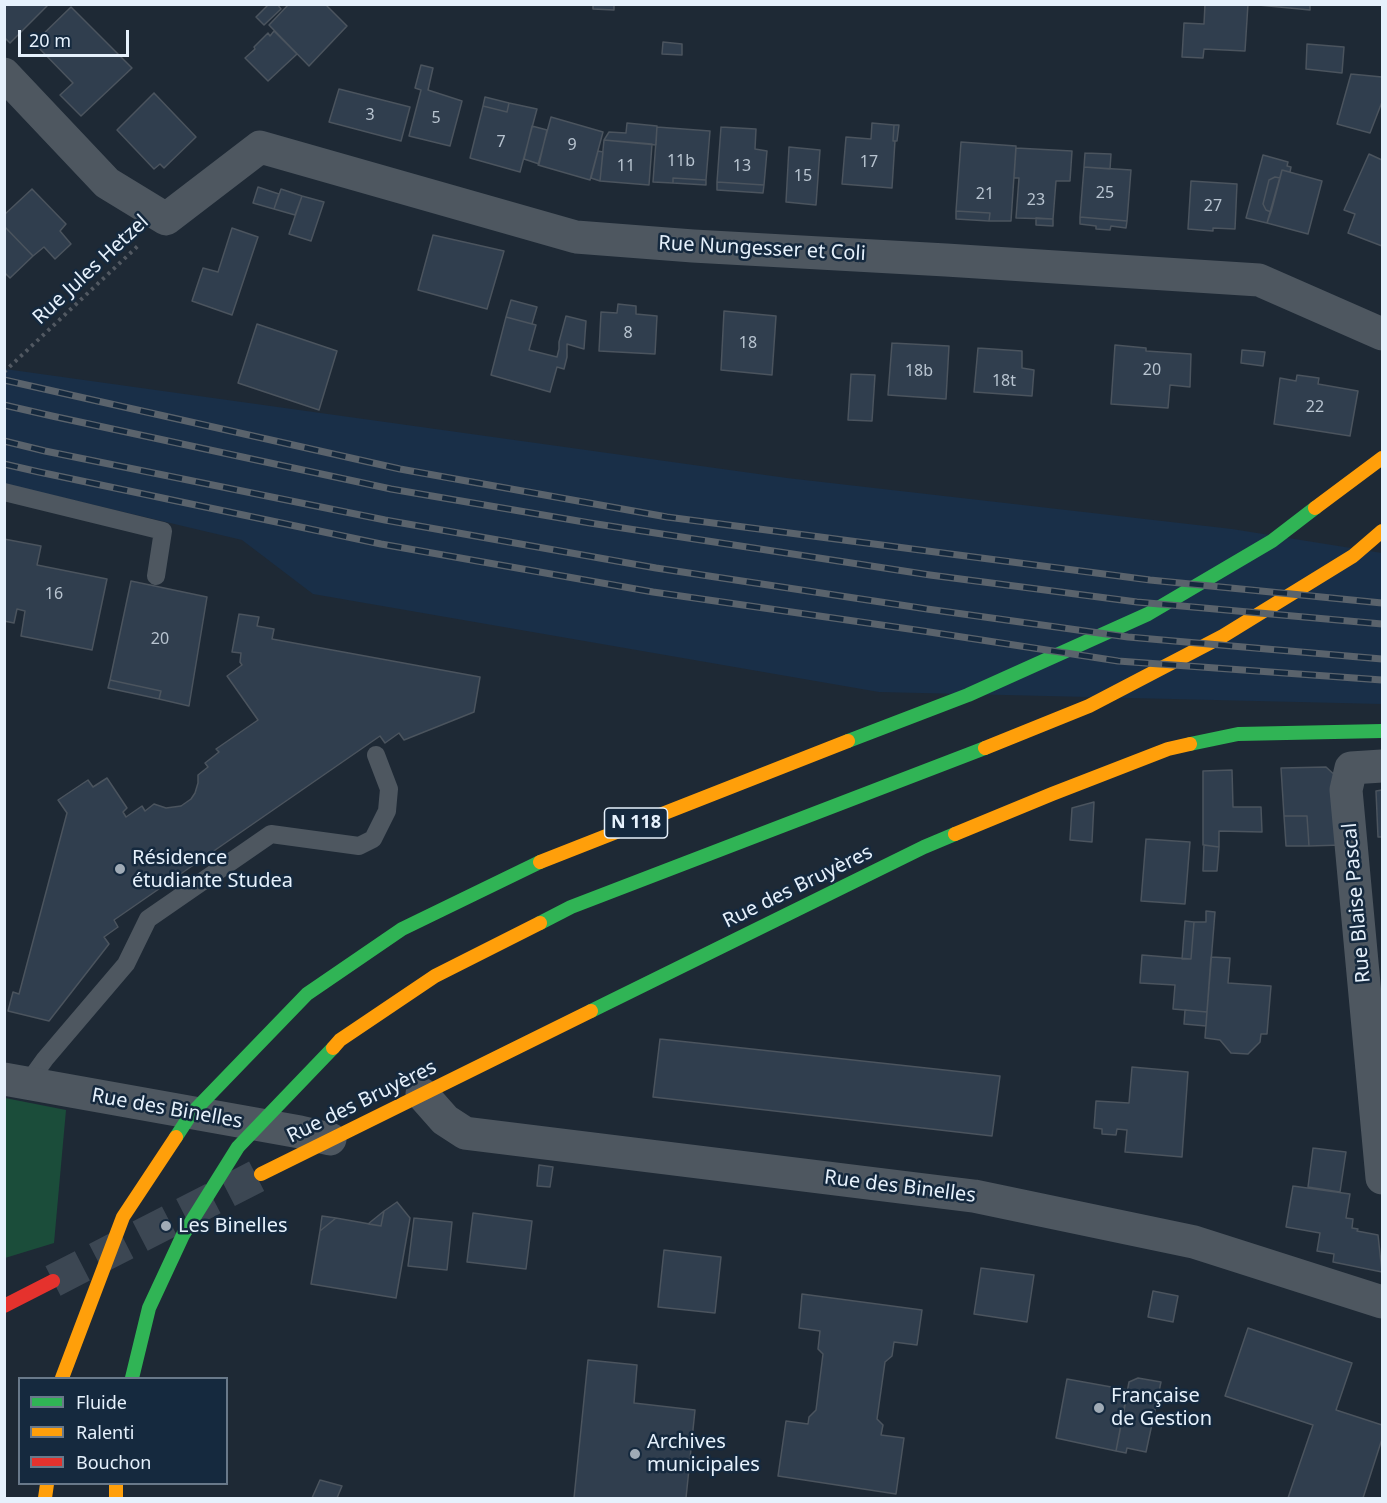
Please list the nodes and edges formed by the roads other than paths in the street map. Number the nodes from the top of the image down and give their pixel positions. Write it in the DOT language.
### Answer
graph roads {
  1 [pos="4,74"];
  2 [pos="1383,334"];
  3 [pos="1383,458"];
  4 [pos="4,492"];
  5 [pos="1383,531"];
  6 [pos="156,576"];
  7 [pos="1383,731"];
  8 [pos="376,756"];
  9 [pos="1383,766"];
  10 [pos="16,1082"];
  11 [pos="422,1094"];
  12 [pos="330,1139"];
  13 [pos="261,1174"];
  14 [pos="1383,1178"];
  15 [pos="53,1281"];
  16 [pos="1383,1302"];
  17 [pos="4,1306"];
  18 [pos="62,1377"];
  19 [pos="132,1377"];
  1 -- 2 [label="street, Rue Nungesser et Coli"];
  3 -- 18 [label="main road, N 118"];
  4 -- 6 [label="lane"];
  5 -- 19 [label="main road"];
  7 -- 11 [label="main road, Rue des Bruyères"];
  8 -- 10 [label="lane"];
  9 -- 14 [label="street, Rue Blaise Pascal"];
  10 -- 12 [label="street, Rue des Binelles"];
  11 -- 12 [label="main road, Rue des Bruyères"];
  11 -- 16 [label="street, Rue des Binelles"];
  12 -- 13 [label="main road, Rue des Bruyères"];
  15 -- 17 [label="main road"];
}
